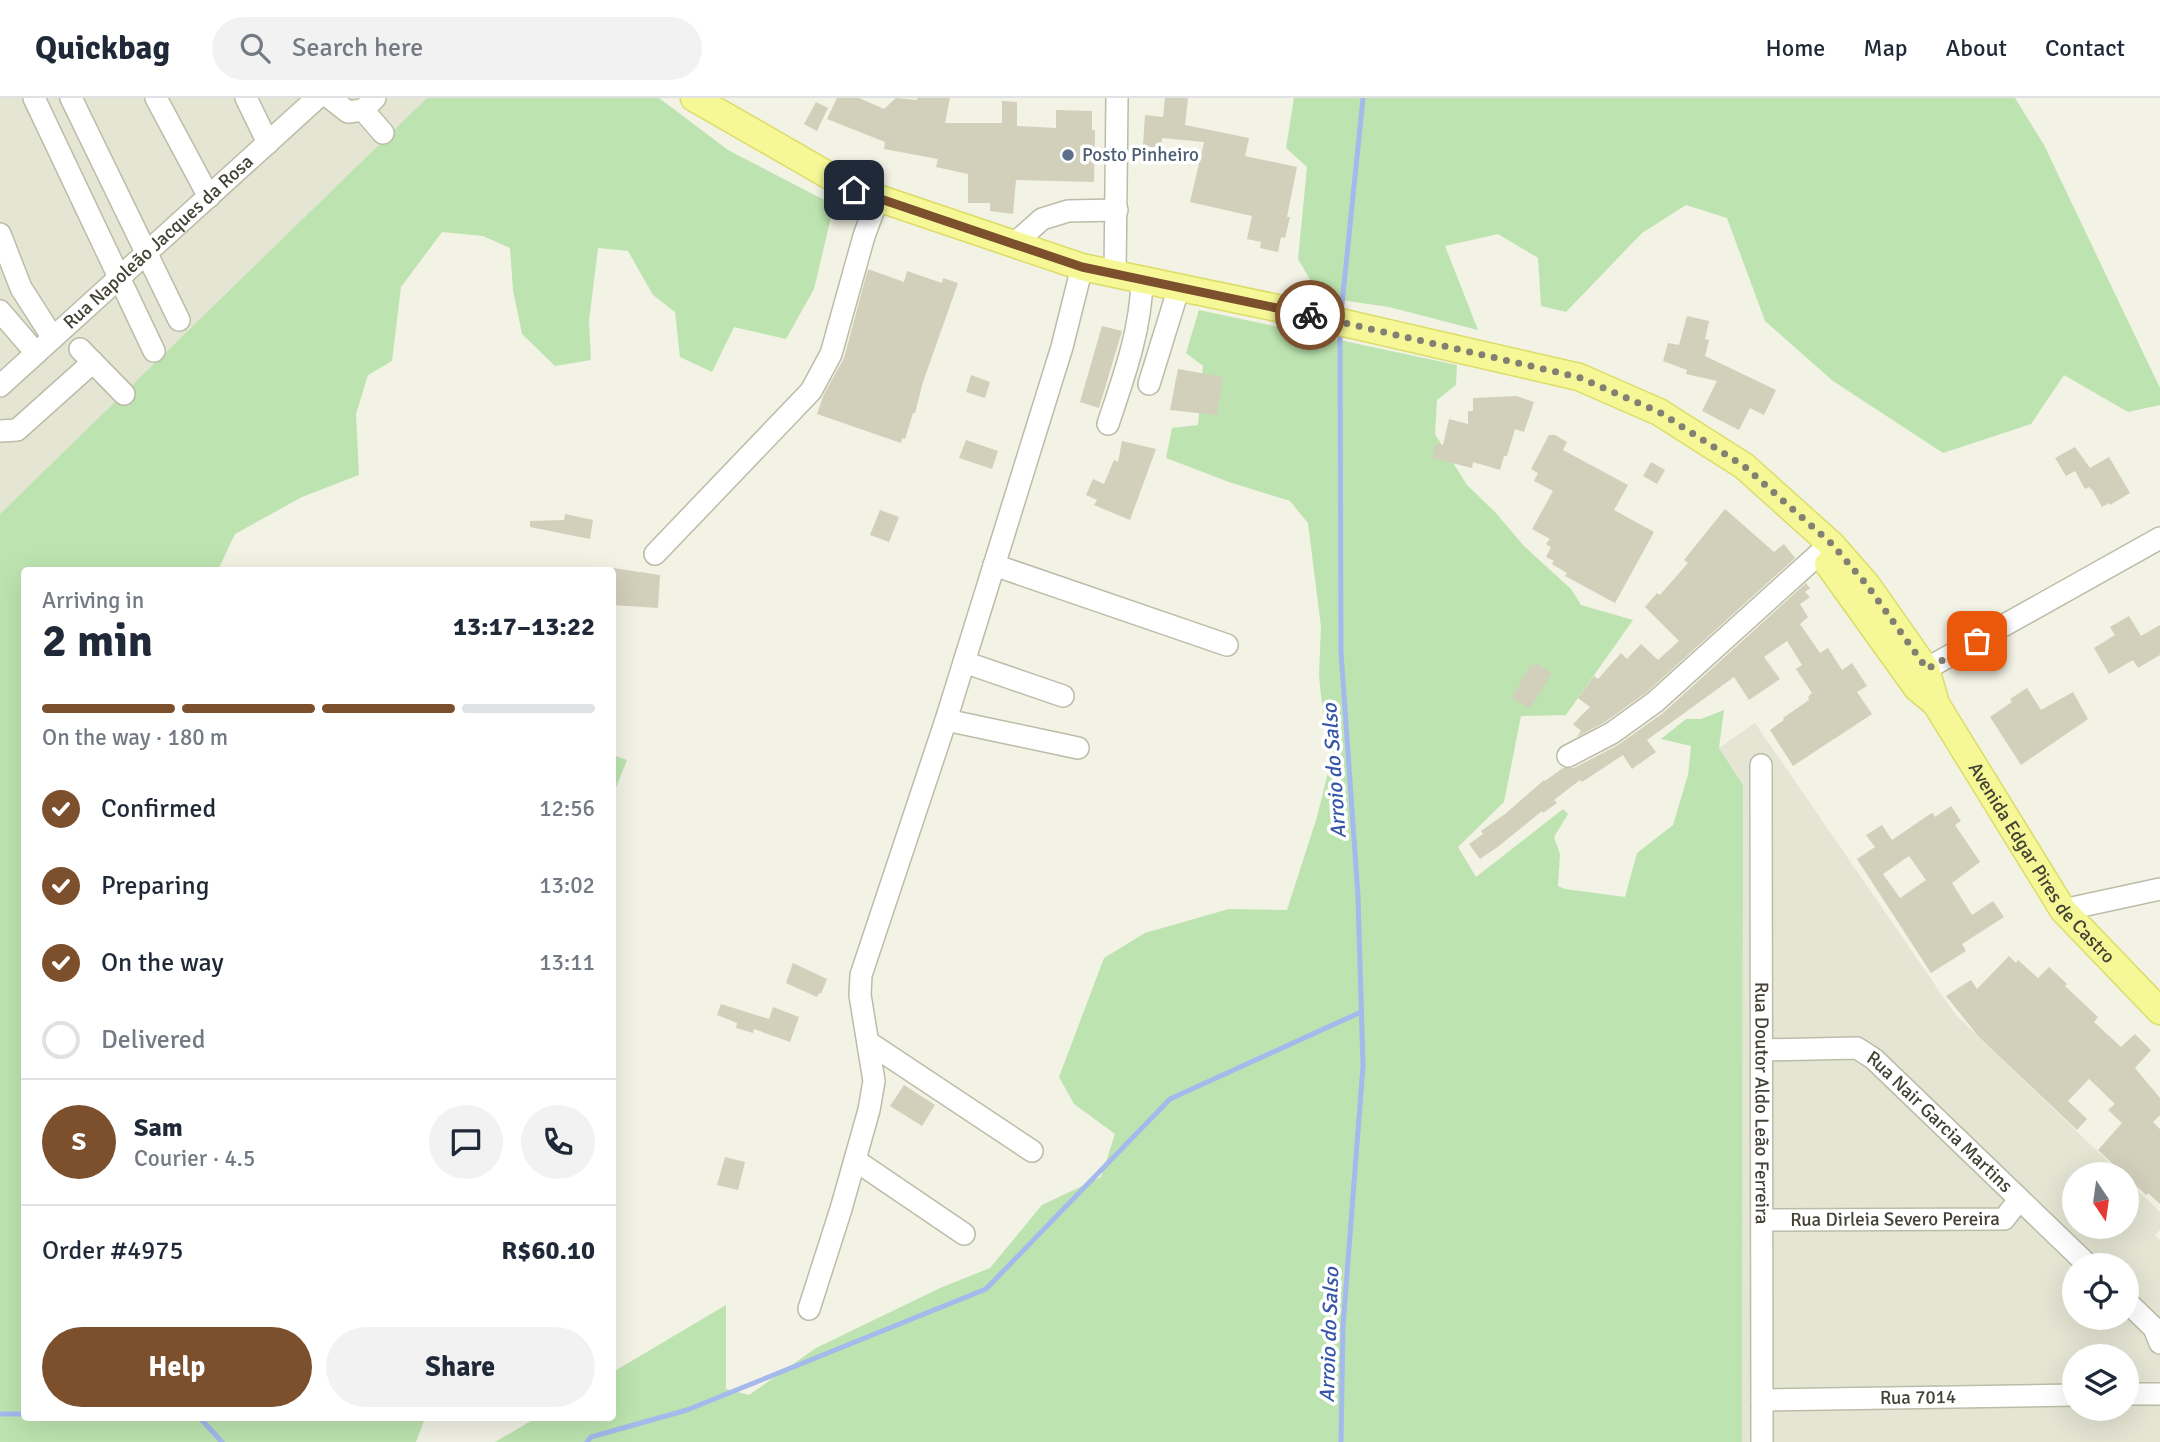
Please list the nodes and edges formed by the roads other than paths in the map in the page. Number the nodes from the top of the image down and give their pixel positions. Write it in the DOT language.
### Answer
graph roads {
  1 [pos="34,98"];
  2 [pos="71,98"];
  3 [pos="156,98"];
  4 [pos="246,98"];
  5 [pos="317,98"];
  6 [pos="330,98"];
  7 [pos="694,98"];
  8 [pos="1117,98"];
  9 [pos="369,104"];
  10 [pos="383,133"];
  11 [pos="268,143"];
  12 [pos="209,197"];
  13 [pos="878,198"];
  14 [pos="1117,210"];
  15 [pos="0,234"];
  16 [pos="1014,244"];
  17 [pos="148,254"];
  18 [pos="1082,267"];
  19 [pos="1115,274"];
  20 [pos="120,277"];
  21 [pos="1142,280"];
  22 [pos="1179,287"];
  23 [pos="21,288"];
  24 [pos="0,309"];
  25 [pos="179,320"];
  26 [pos="53,338"];
  27 [pos="154,351"];
  28 [pos="36,354"];
  29 [pos="1149,384"];
  30 [pos="0,386"];
  31 [pos="124,394"];
  32 [pos="1108,424"];
  33 [pos="0,431"];
  34 [pos="1796,512"];
  35 [pos="2160,538"];
  36 [pos="1820,553"];
  37 [pos="655,554"];
  38 [pos="994,565"];
  39 [pos="1227,645"];
  40 [pos="1894,656"];
  41 [pos="964,662"];
  42 [pos="1927,669"];
  43 [pos="1063,696"];
  44 [pos="1936,704"];
  45 [pos="946,720"];
  46 [pos="1079,748"];
  47 [pos="1568,756"];
  48 [pos="1761,765"];
  49 [pos="2160,889"];
  50 [pos="2063,910"];
  51 [pos="2160,1011"];
  52 [pos="867,1042"];
  53 [pos="1762,1050"];
  54 [pos="1032,1151"];
  55 [pos="855,1160"];
  56 [pos="2019,1200"];
  57 [pos="1762,1220"];
  58 [pos="964,1234"];
  59 [pos="2075,1253"];
  60 [pos="809,1309"];
  61 [pos="2139,1314"];
  62 [pos="2160,1343"];
  63 [pos="2139,1394"];
  64 [pos="2160,1394"];
  65 [pos="2062,1395"];
  66 [pos="1762,1400"];
  67 [pos="1762,1442"];
  1 -- 20 [label="street"];
  2 -- 17 [label="street"];
  3 -- 12 [label="street"];
  4 -- 11 [label="street"];
  5 -- 11 [label="street, Rua Napoleão Jacques da Rosa"];
  6 -- 9 [label="street"];
  7 -- 13 [label="main road, Avenida Edgar Pires de Castro"];
  8 -- 14 [label="street"];
  9 -- 10 [label="street"];
  11 -- 12 [label="street, Rua Napoleão Jacques da Rosa"];
  12 -- 17 [label="street, Rua Napoleão Jacques da Rosa"];
  13 -- 16 [label="main road, Avenida Edgar Pires de Castro"];
  13 -- 37 [label="street"];
  14 -- 16 [label="street"];
  14 -- 19 [label="street"];
  15 -- 23 [label="street"];
  16 -- 18 [label="main road, Avenida Edgar Pires de Castro"];
  17 -- 20 [label="street, Rua Napoleão Jacques da Rosa"];
  17 -- 25 [label="street"];
  18 -- 19 [label="main road, Avenida Edgar Pires de Castro"];
  18 -- 38 [label="street"];
  19 -- 21 [label="main road, Avenida Edgar Pires de Castro"];
  20 -- 26 [label="street, Rua Napoleão Jacques da Rosa"];
  20 -- 27 [label="street"];
  21 -- 22 [label="main road, Avenida Edgar Pires de Castro"];
  21 -- 32 [label="street"];
  22 -- 29 [label="street"];
  22 -- 34 [label="main road, Avenida Edgar Pires de Castro"];
  23 -- 24 [label="street"];
  23 -- 26 [label="street"];
  24 -- 28 [label="street"];
  26 -- 28 [label="street, Rua Napoleão Jacques da Rosa"];
  28 -- 30 [label="street, Rua Napoleão Jacques da Rosa"];
  31 -- 33 [label="street"];
  34 -- 36 [label="main road, Avenida Edgar Pires de Castro"];
  34 -- 42 [label="main road, Avenida Edgar Pires de Castro"];
  35 -- 42 [label="street"];
  36 -- 40 [label="main road, Avenida Edgar Pires de Castro"];
  36 -- 47 [label="street"];
  38 -- 39 [label="street"];
  38 -- 41 [label="street"];
  40 -- 42 [label="street"];
  40 -- 44 [label="main road, Avenida Edgar Pires de Castro"];
  41 -- 43 [label="street"];
  41 -- 45 [label="street"];
  42 -- 44 [label="main road, Avenida Edgar Pires de Castro"];
  44 -- 50 [label="main road, Avenida Edgar Pires de Castro"];
  45 -- 46 [label="street"];
  45 -- 52 [label="street"];
  48 -- 53 [label="street, Rua Doutor Aldo Leão Ferreira"];
  49 -- 50 [label="street"];
  50 -- 51 [label="main road, Avenida Edgar Pires de Castro"];
  52 -- 54 [label="street"];
  52 -- 55 [label="street"];
  53 -- 56 [label="street, Rua Nair Garcia Martins"];
  53 -- 57 [label="street, Rua Doutor Aldo Leão Ferreira"];
  55 -- 58 [label="street"];
  55 -- 60 [label="street"];
  56 -- 57 [label="street, Rua Dirleia Severo Pereira"];
  56 -- 59 [label="street, Rua Nair Garcia Martins"];
  57 -- 66 [label="street, Rua Doutor Aldo Leão Ferreira"];
  61 -- 62 [label="street"];
  63 -- 64 [label="street"];
  65 -- 66 [label="street, Rua 7014"];
  66 -- 67 [label="street, Rua Doutor Aldo Leão Ferreira"];
}
